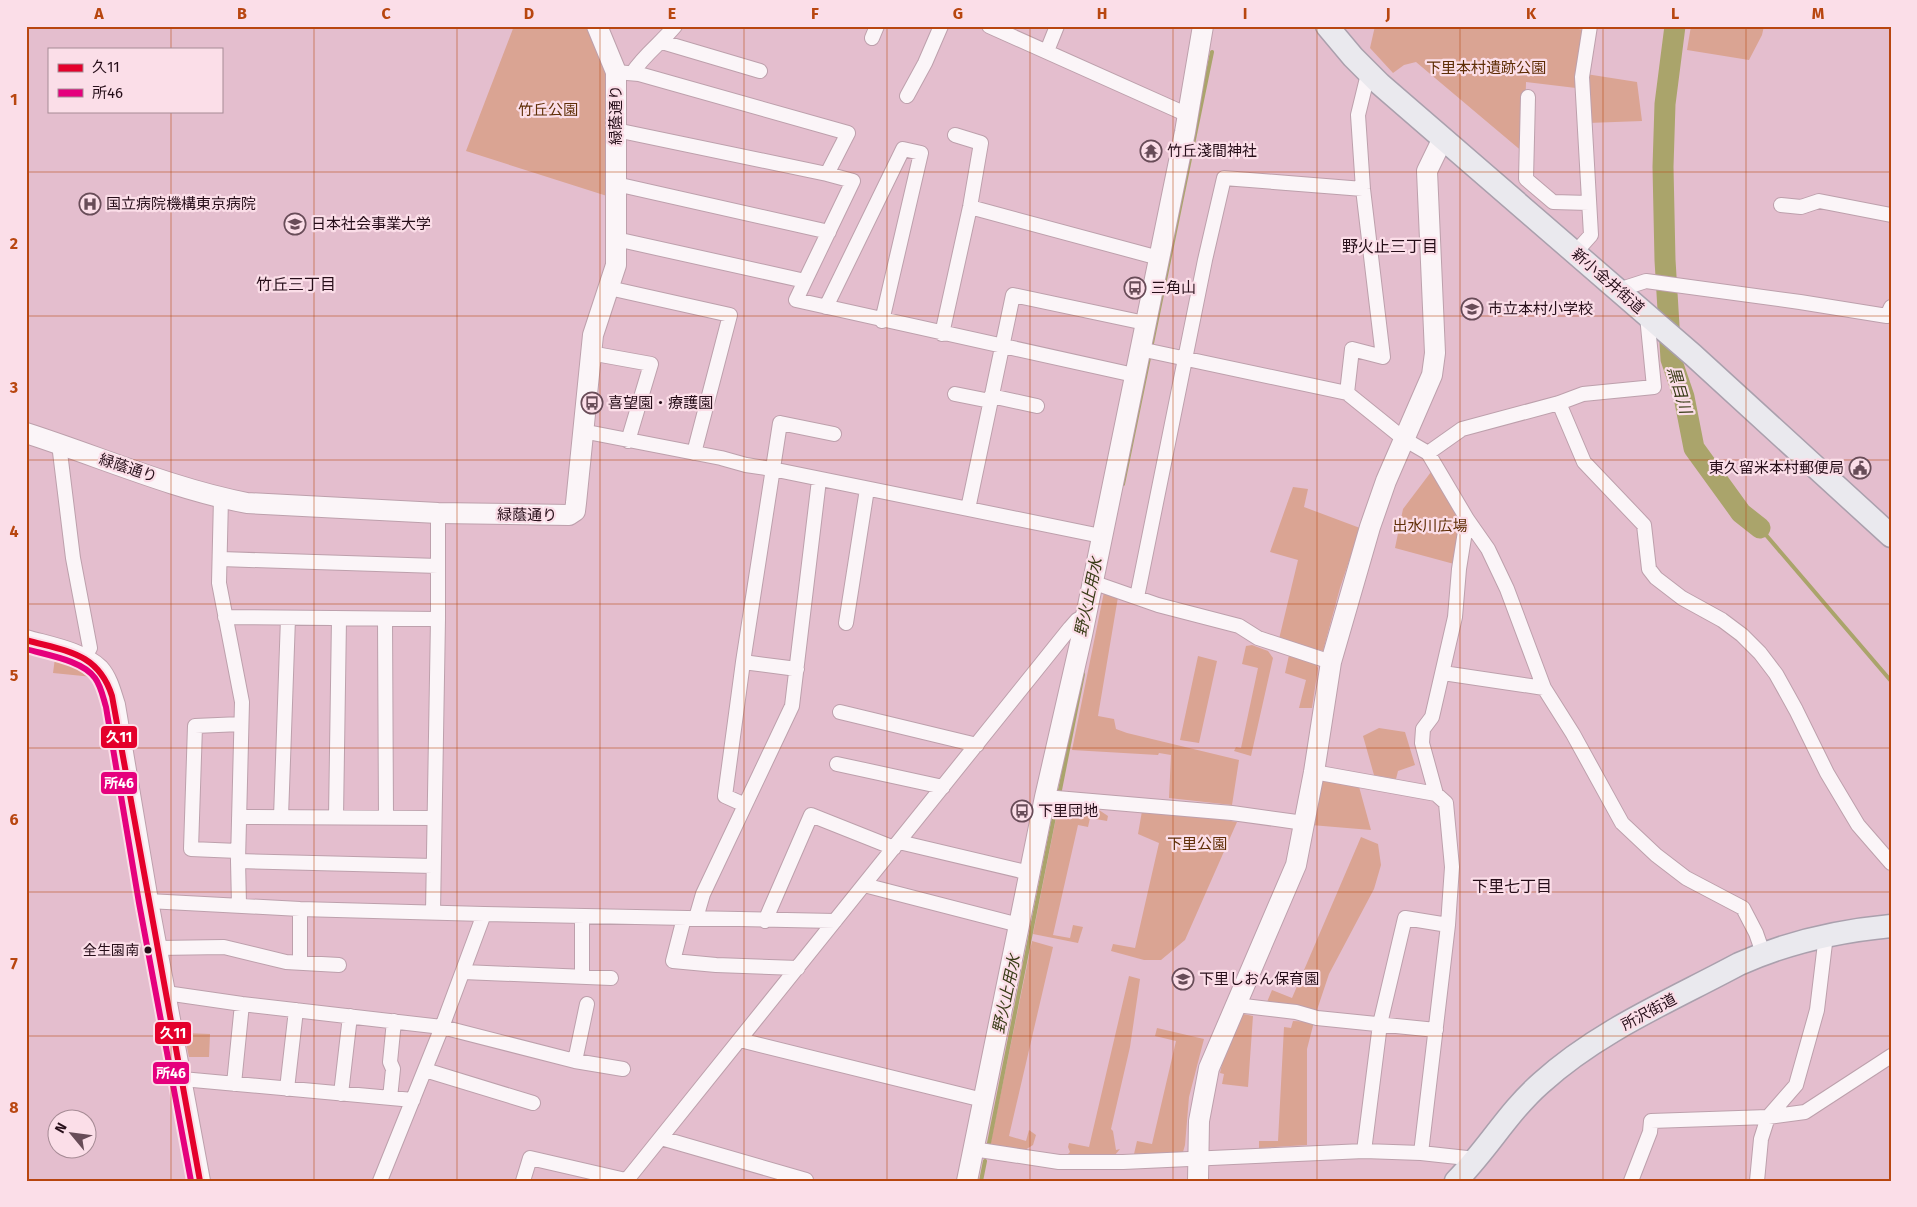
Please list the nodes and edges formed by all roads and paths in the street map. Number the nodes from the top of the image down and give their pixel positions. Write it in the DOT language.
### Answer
graph roads {
  1 [pos="597,26"];
  2 [pos="675,26"];
  3 [pos="941,26"];
  4 [pos="989,26"];
  5 [pos="1056,26"];
  6 [pos="1203,26"];
  7 [pos="1327,26"];
  8 [pos="1590,26"];
  9 [pos="662,42"];
  10 [pos="1047,51"];
  11 [pos="760,71"];
  12 [pos="625,72"];
  13 [pos="1368,74"];
  14 [pos="907,96"];
  15 [pos="1528,97"];
  16 [pos="1188,115"];
  17 [pos="616,130"];
  18 [pos="955,135"];
  19 [pos="1443,138"];
  20 [pos="827,174"];
  21 [pos="616,184"];
  22 [pos="1363,189"];
  23 [pos="1589,203"];
  24 [pos="1781,205"];
  25 [pos="970,207"];
  26 [pos="1891,215"];
  27 [pos="829,232"];
  28 [pos="616,239"];
  29 [pos="1575,253"];
  30 [pos="1159,258"];
  31 [pos="805,281"];
  32 [pos="609,288"];
  33 [pos="1618,290"];
  34 [pos="826,307"];
  35 [pos="1891,307"];
  36 [pos="1651,319"];
  37 [pos="882,320"];
  38 [pos="1145,323"];
  39 [pos="942,334"];
  40 [pos="1001,346"];
  41 [pos="1147,350"];
  42 [pos="590,353"];
  43 [pos="1185,359"];
  44 [pos="1134,375"];
  45 [pos="1347,393"];
  46 [pos="955,394"];
  47 [pos="990,399"];
  48 [pos="1559,403"];
  49 [pos="1037,406"];
  50 [pos="26,432"];
  51 [pos="582,432"];
  52 [pos="834,434"];
  53 [pos="1404,439"];
  54 [pos="628,441"];
  55 [pos="59,444"];
  56 [pos="694,453"];
  57 [pos="1428,453"];
  58 [pos="772,469"];
  59 [pos="819,480"];
  60 [pos="867,489"];
  61 [pos="222,498"];
  62 [pos="968,509"];
  63 [pos="438,513"];
  64 [pos="1467,519"];
  65 [pos="1102,536"];
  66 [pos="1891,536"];
  67 [pos="221,559"];
  68 [pos="438,566"];
  69 [pos="1098,584"];
  70 [pos="1137,596"];
  71 [pos="1086,615"];
  72 [pos="225,618"];
  73 [pos="288,618"];
  74 [pos="339,619"];
  75 [pos="385,619"];
  76 [pos="438,619"];
  77 [pos="846,623"];
  78 [pos="26,640"];
  79 [pos="84,659"];
  80 [pos="743,662"];
  81 [pos="1331,662"];
  82 [pos="797,669"];
  83 [pos="1442,673"];
  84 [pos="1544,688"];
  85 [pos="840,712"];
  86 [pos="242,724"];
  87 [pos="977,745"];
  88 [pos="837,764"];
  89 [pos="1314,772"];
  90 [pos="944,787"];
  91 [pos="1436,794"];
  92 [pos="1054,798"];
  93 [pos="745,805"];
  94 [pos="239,816"];
  95 [pos="281,817"];
  96 [pos="336,817"];
  97 [pos="386,818"];
  98 [pos="434,818"];
  99 [pos="1304,823"];
  100 [pos="897,845"];
  101 [pos="238,856"];
  102 [pos="1891,863"];
  103 [pos="433,866"];
  104 [pos="1030,873"];
  105 [pos="864,885"];
  106 [pos="148,900"];
  107 [pos="239,904"];
  108 [pos="300,909"];
  109 [pos="433,912"];
  110 [pos="484,914"];
  111 [pos="582,917"];
  112 [pos="690,918"];
  113 [pos="765,920"];
  114 [pos="835,921"];
  115 [pos="1019,925"];
  116 [pos="1448,925"];
  117 [pos="1891,926"];
  118 [pos="1826,935"];
  119 [pos="158,948"];
  120 [pos="1763,953"];
  121 [pos="300,963"];
  122 [pos="339,965"];
  123 [pos="798,968"];
  124 [pos="462,972"];
  125 [pos="582,976"];
  126 [pos="611,978"];
  127 [pos="166,993"];
  128 [pos="242,1004"];
  129 [pos="587,1004"];
  130 [pos="1236,1004"];
  131 [pos="296,1010"];
  132 [pos="350,1016"];
  133 [pos="394,1021"];
  134 [pos="1380,1024"];
  135 [pos="442,1027"];
  136 [pos="1436,1030"];
  137 [pos="740,1040"];
  138 [pos="1891,1056"];
  139 [pos="575,1061"];
  140 [pos="623,1068"];
  141 [pos="425,1070"];
  142 [pos="182,1079"];
  143 [pos="234,1084"];
  144 [pos="287,1089"];
  145 [pos="341,1094"];
  146 [pos="390,1098"];
  147 [pos="413,1100"];
  148 [pos="983,1100"];
  149 [pos="532,1103"];
  150 [pos="1768,1117"];
  151 [pos="661,1138"];
  152 [pos="973,1149"];
  153 [pos="1364,1152"];
  154 [pos="1420,1153"];
  155 [pos="1198,1159"];
  156 [pos="1476,1159"];
  157 [pos="628,1180"];
  158 [pos="806,1180"];
  159 [pos="200,1181"];
  160 [pos="380,1181"];
  161 [pos="523,1181"];
  162 [pos="967,1181"];
  163 [pos="1198,1181"];
  164 [pos="1456,1181"];
  165 [pos="1631,1181"];
  166 [pos="1757,1181"];
  1 -- 12 [label="street, 緑蔭通り"];
  2 -- 9 [label="street"];
  3 -- 14 [label="street"];
  4 -- 10 [label="street"];
  5 -- 10 [label="street"];
  6 -- 16 [label="street"];
  7 -- 13 [label="main road, 新小金井街道"];
  8 -- 23 [label="street"];
  9 -- 11 [label="street"];
  9 -- 12 [label="street"];
  10 -- 16 [label="street"];
  12 -- 17 [label="street, 緑蔭通り"];
  12 -- 20 [label="street"];
  13 -- 19 [label="main road, 新小金井街道"];
  13 -- 22 [label="street"];
  15 -- 23 [label="street"];
  16 -- 30 [label="street"];
  17 -- 20 [label="street"];
  17 -- 21 [label="street, 緑蔭通り"];
  18 -- 25 [label="street"];
  19 -- 29 [label="main road, 新小金井街道"];
  19 -- 53 [label="street"];
  20 -- 27 [label="street"];
  21 -- 27 [label="street"];
  21 -- 28 [label="street, 緑蔭通り"];
  22 -- 43 [label="street"];
  22 -- 45 [label="street"];
  23 -- 29 [label="street"];
  24 -- 26 [label="street"];
  25 -- 30 [label="street"];
  25 -- 39 [label="street"];
  27 -- 31 [label="street"];
  28 -- 31 [label="street"];
  28 -- 32 [label="street, 緑蔭通り"];
  29 -- 33 [label="main road, 新小金井街道"];
  30 -- 38 [label="street"];
  31 -- 34 [label="street"];
  32 -- 42 [label="street, 緑蔭通り"];
  32 -- 56 [label="street"];
  33 -- 35 [label="street"];
  33 -- 36 [label="main road, 新小金井街道"];
  34 -- 37 [label="street"];
  34 -- 37 [label="street"];
  36 -- 48 [label="street"];
  36 -- 66 [label="main road, 新小金井街道"];
  37 -- 39 [label="street"];
  38 -- 40 [label="street"];
  38 -- 41 [label="street"];
  39 -- 40 [label="street"];
  40 -- 44 [label="street"];
  40 -- 47 [label="street"];
  41 -- 43 [label="street"];
  41 -- 44 [label="street"];
  42 -- 51 [label="street, 緑蔭通り"];
  42 -- 54 [label="street"];
  43 -- 45 [label="street"];
  43 -- 70 [label="street"];
  44 -- 65 [label="street"];
  45 -- 53 [label="street"];
  46 -- 47 [label="street"];
  47 -- 49 [label="street"];
  47 -- 62 [label="street"];
  48 -- 57 [label="street"];
  48 -- 102 [label="street"];
  50 -- 55 [label="street, 緑蔭通り"];
  51 -- 54 [label="street"];
  51 -- 63 [label="street, 緑蔭通り"];
  52 -- 58 [label="street"];
  53 -- 57 [label="street"];
  53 -- 81 [label="street"];
  54 -- 56 [label="street"];
  55 -- 61 [label="street, 緑蔭通り"];
  55 -- 79 [label="street"];
  56 -- 58 [label="street"];
  57 -- 64 [label="street"];
  58 -- 59 [label="street"];
  58 -- 80 [label="street"];
  59 -- 60 [label="street"];
  59 -- 82 [label="street"];
  60 -- 62 [label="street"];
  60 -- 77 [label="street"];
  61 -- 63 [label="street, 緑蔭通り"];
  61 -- 67 [label="street"];
  62 -- 65 [label="street"];
  63 -- 68 [label="street"];
  64 -- 83 [label="street"];
  64 -- 84 [label="street"];
  65 -- 69 [label="street"];
  67 -- 68 [label="street"];
  67 -- 72 [label="street"];
  68 -- 76 [label="street"];
  69 -- 70 [label="street"];
  69 -- 71 [label="street"];
  70 -- 81 [label="street"];
  71 -- 87 [label="street"];
  71 -- 92 [label="street"];
  72 -- 73 [label="street"];
  72 -- 86 [label="street"];
  73 -- 74 [label="street"];
  73 -- 95 [label="street"];
  74 -- 75 [label="street"];
  74 -- 96 [label="street"];
  75 -- 76 [label="street"];
  75 -- 97 [label="street"];
  76 -- 98 [label="street"];
  78 -- 79 [label="street"];
  79 -- 106 [label="street"];
  80 -- 82 [label="street"];
  80 -- 93 [label="street"];
  81 -- 89 [label="street"];
  82 -- 93 [label="street"];
  83 -- 84 [label="street"];
  83 -- 91 [label="street"];
  84 -- 120 [label="street"];
  85 -- 87 [label="street"];
  86 -- 94 [label="street"];
  86 -- 101 [label="street"];
  87 -- 90 [label="street"];
  88 -- 90 [label="street"];
  89 -- 91 [label="street"];
  89 -- 99 [label="street"];
  90 -- 100 [label="street"];
  91 -- 116 [label="street"];
  92 -- 99 [label="street"];
  92 -- 104 [label="street"];
  93 -- 112 [label="street"];
  94 -- 95 [label="street"];
  94 -- 101 [label="street"];
  95 -- 96 [label="street"];
  96 -- 97 [label="street"];
  97 -- 98 [label="street"];
  98 -- 103 [label="street"];
  99 -- 130 [label="street"];
  100 -- 104 [label="street"];
  100 -- 105 [label="street"];
  100 -- 113 [label="street"];
  101 -- 103 [label="street"];
  101 -- 107 [label="street"];
  103 -- 109 [label="street"];
  104 -- 115 [label="street"];
  105 -- 114 [label="street"];
  105 -- 115 [label="street"];
  106 -- 107 [label="street"];
  106 -- 119 [label="street"];
  107 -- 108 [label="street"];
  108 -- 109 [label="street"];
  108 -- 121 [label="street"];
  109 -- 110 [label="street"];
  110 -- 111 [label="street"];
  110 -- 124 [label="street"];
  111 -- 112 [label="street"];
  111 -- 125 [label="street"];
  112 -- 113 [label="street"];
  112 -- 123 [label="street"];
  113 -- 114 [label="street"];
  114 -- 123 [label="street"];
  115 -- 148 [label="street"];
  116 -- 134 [label="street"];
  116 -- 136 [label="street"];
  117 -- 118 [label="main road, 所沢街道"];
  118 -- 120 [label="main road, 所沢街道"];
  118 -- 150 [label="street"];
  119 -- 121 [label="street"];
  119 -- 127 [label="street"];
  120 -- 156 [label="main road, 所沢街道"];
  121 -- 122 [label="street"];
  123 -- 137 [label="street"];
  124 -- 125 [label="street"];
  124 -- 135 [label="street"];
  125 -- 126 [label="street"];
  127 -- 128 [label="street"];
  127 -- 142 [label="street"];
  128 -- 131 [label="street"];
  128 -- 143 [label="street"];
  129 -- 139 [label="street"];
  130 -- 134 [label="street"];
  130 -- 155 [label="street"];
  131 -- 132 [label="street"];
  131 -- 144 [label="street"];
  132 -- 133 [label="street"];
  132 -- 145 [label="street"];
  133 -- 135 [label="street"];
  133 -- 146 [label="street"];
  134 -- 136 [label="street"];
  134 -- 153 [label="street"];
  135 -- 139 [label="street"];
  135 -- 141 [label="street"];
  136 -- 154 [label="street"];
  137 -- 148 [label="street"];
  137 -- 151 [label="street"];
  138 -- 150 [label="street"];
  139 -- 140 [label="street"];
  141 -- 147 [label="street"];
  141 -- 149 [label="street"];
  142 -- 143 [label="street"];
  142 -- 159 [label="street"];
  143 -- 144 [label="street"];
  144 -- 145 [label="street"];
  145 -- 146 [label="street"];
  146 -- 147 [label="street"];
  147 -- 160 [label="street"];
  148 -- 152 [label="street"];
  150 -- 165 [label="street"];
  150 -- 166 [label="street"];
  151 -- 157 [label="street"];
  151 -- 158 [label="street"];
  152 -- 155 [label="street"];
  152 -- 162 [label="street"];
  153 -- 154 [label="street"];
  153 -- 155 [label="street"];
  154 -- 156 [label="street"];
  155 -- 163 [label="street"];
  156 -- 164 [label="main road, 所沢街道"];
  157 -- 161 [label="street"];
}
